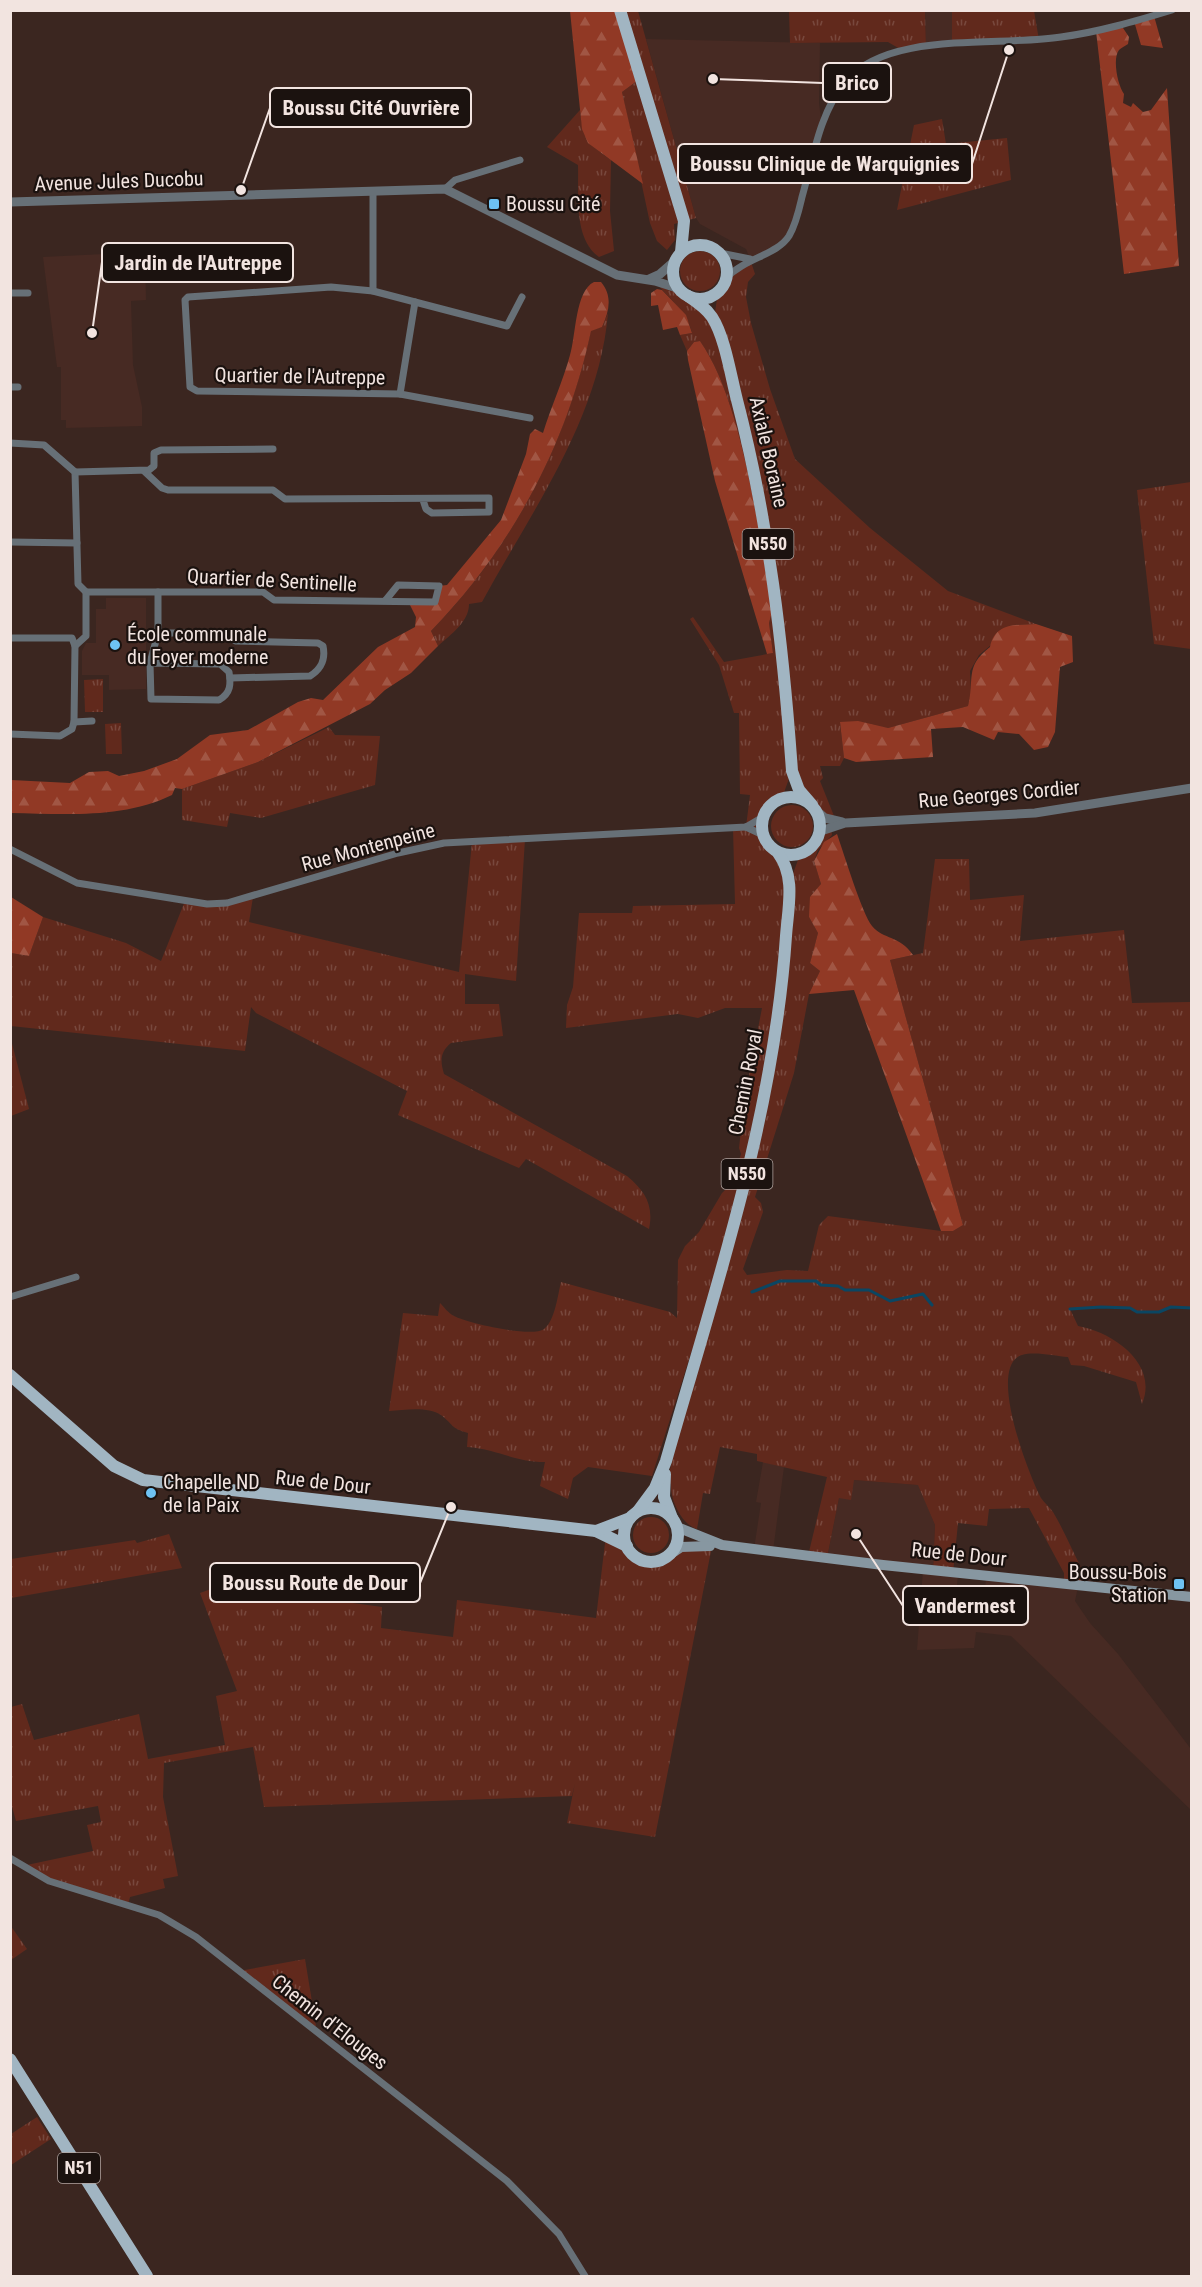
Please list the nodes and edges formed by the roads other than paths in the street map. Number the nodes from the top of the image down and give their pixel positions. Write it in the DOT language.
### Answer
graph roads {
  1 [pos="620,10"];
  2 [pos="1172,10"];
  3 [pos="520,160"];
  4 [pos="445,189"];
  5 [pos="373,191"];
  6 [pos="10,202"];
  7 [pos="684,221"];
  8 [pos="707,245"];
  9 [pos="720,253"];
  10 [pos="679,256"];
  11 [pos="750,259"];
  12 [pos="726,278"];
  13 [pos="647,280"];
  14 [pos="373,291"];
  15 [pos="719,291"];
  16 [pos="684,292"];
  17 [pos="10,293"];
  18 [pos="28,293"];
  19 [pos="522,297"];
  20 [pos="415,302"];
  21 [pos="715,322"];
  22 [pos="400,394"];
  23 [pos="530,418"];
  24 [pos="10,443"];
  25 [pos="273,449"];
  26 [pos="144,471"];
  27 [pos="75,472"];
  28 [pos="423,500"];
  29 [pos="10,542"];
  30 [pos="77,543"];
  31 [pos="86,592"];
  32 [pos="158,592"];
  33 [pos="385,601"];
  34 [pos="158,633"];
  35 [pos="10,638"];
  36 [pos="75,646"];
  37 [pos="150,663"];
  38 [pos="230,678"];
  39 [pos="92,721"];
  40 [pos="74,722"];
  41 [pos="10,734"];
  42 [pos="792,771"];
  43 [pos="1191,788"];
  44 [pos="782,798"];
  45 [pos="814,808"];
  46 [pos="763,818"];
  47 [pos="845,823"];
  48 [pos="746,827"];
  49 [pos="820,831"];
  50 [pos="763,835"];
  51 [pos="10,849"];
  52 [pos="778,853"];
  53 [pos="803,854"];
  54 [pos="790,880"];
  55 [pos="76,1277"];
  56 [pos="10,1297"];
  57 [pos="10,1375"];
  58 [pos="666,1461"];
  59 [pos="634,1515"];
  60 [pos="675,1523"];
  61 [pos="596,1531"];
  62 [pos="722,1545"];
  63 [pos="627,1546"];
  64 [pos="669,1556"];
  65 [pos="1191,1597"];
  66 [pos="10,1858"];
  67 [pos="10,2059"];
  68 [pos="10,2075"];
  69 [pos="138,2277"];
  70 [pos="147,2277"];
  71 [pos="585,2277"];
  1 -- 7 [label="main road"];
  2 -- 11 [label="street"];
  3 -- 4 [label="street, Avenue Jules Ducobu"];
  4 -- 5 [label="street, Avenue Jules Ducobu"];
  4 -- 13 [label="street, Avenue Jules Ducobu"];
  5 -- 6 [label="street, Avenue Jules Ducobu"];
  5 -- 14 [label="street"];
  7 -- 8 [label="main road"];
  7 -- 10 [label="main road"];
  8 -- 9 [label="main road"];
  8 -- 10 [label="main road"];
  9 -- 11 [label="street"];
  9 -- 12 [label="main road"];
  10 -- 13 [label="street"];
  10 -- 16 [label="main road"];
  11 -- 12 [label="street"];
  12 -- 15 [label="main road"];
  13 -- 16 [label="street, Avenue Jules Ducobu"];
  14 -- 20 [label="street, Quartier de l'Autreppe"];
  14 -- 22 [label="street, Quartier de l'Autreppe"];
  15 -- 16 [label="main road"];
  15 -- 21 [label="main road, Axiale Boraine / N550"];
  16 -- 21 [label="main road, Axiale Boraine / N550"];
  17 -- 18 [label="street"];
  19 -- 20 [label="street, Quartier de l'Autreppe"];
  20 -- 22 [label="street, Quartier de l'Autreppe"];
  21 -- 42 [label="main road, Axiale Boraine / N550"];
  22 -- 23 [label="street, Quartier de l'Autreppe"];
  24 -- 27 [label="street"];
  25 -- 26 [label="street"];
  26 -- 27 [label="street"];
  26 -- 28 [label="street"];
  27 -- 30 [label="street"];
  28 -- 28 [label="street"];
  29 -- 30 [label="street"];
  30 -- 31 [label="street"];
  31 -- 32 [label="street, Quartier de Sentinelle"];
  31 -- 36 [label="street"];
  32 -- 33 [label="street, Quartier de Sentinelle"];
  32 -- 34 [label="street"];
  33 -- 33 [label="street, Quartier de Sentinelle"];
  34 -- 37 [label="street"];
  34 -- 38 [label="street"];
  35 -- 36 [label="street"];
  36 -- 40 [label="street"];
  37 -- 38 [label="street"];
  37 -- 38 [label="street"];
  39 -- 40 [label="street"];
  40 -- 41 [label="street"];
  42 -- 44 [label="main road, Axiale Boraine / N550"];
  42 -- 45 [label="main road, Axiale Boraine / N550"];
  43 -- 47 [label="street, Rue Georges Cordier"];
  44 -- 45 [label="main road"];
  44 -- 46 [label="main road"];
  45 -- 47 [label="street, Rue Georges Cordier"];
  45 -- 49 [label="main road"];
  46 -- 48 [label="street, Rue Montenpeine"];
  46 -- 50 [label="main road"];
  47 -- 49 [label="street, Rue Georges Cordier"];
  48 -- 50 [label="street, Rue Montenpeine"];
  48 -- 51 [label="street, Rue Montenpeine"];
  49 -- 53 [label="main road"];
  50 -- 52 [label="main road"];
  52 -- 53 [label="main road"];
  52 -- 54 [label="main road, Chemin Royal / N550"];
  53 -- 54 [label="main road, Chemin Royal / N550"];
  54 -- 58 [label="main road, Chemin Royal / N550"];
  55 -- 56 [label="street"];
  57 -- 61 [label="main road, Rue de Dour"];
  58 -- 59 [label="main road, Chemin Royal / N550"];
  58 -- 60 [label="main road, Chemin Royal / N550"];
  59 -- 60 [label="main road"];
  59 -- 61 [label="main road, Rue de Dour"];
  59 -- 63 [label="main road"];
  60 -- 62 [label="main road"];
  60 -- 64 [label="main road"];
  61 -- 63 [label="main road, Rue de Dour"];
  62 -- 64 [label="main road"];
  62 -- 65 [label="main road, Rue de Dour"];
  63 -- 64 [label="main road"];
  66 -- 71 [label="street, Chemin d'Elouges"];
  67 -- 70 [label="main road, N51"];
  68 -- 69 [label="main road, N51"];
}
